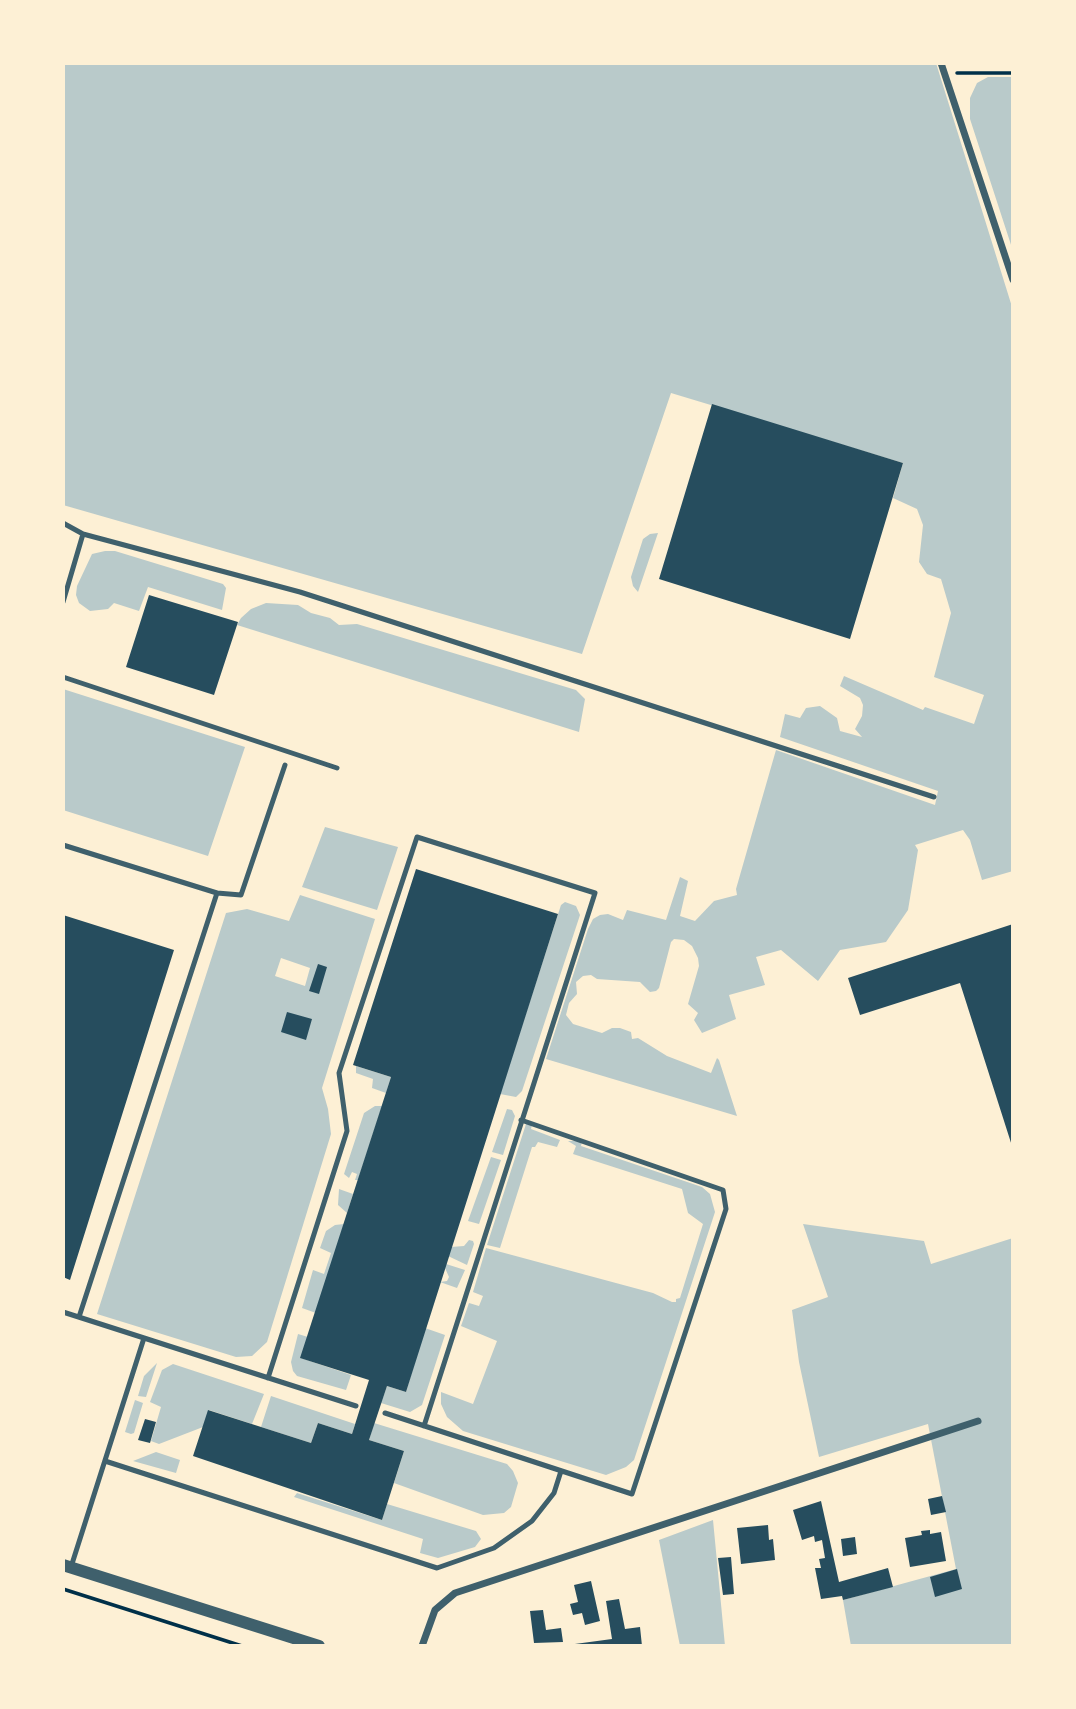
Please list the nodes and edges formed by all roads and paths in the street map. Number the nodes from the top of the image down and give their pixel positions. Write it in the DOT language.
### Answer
graph roads {
  1 [pos="941,63"];
  2 [pos="1013,72"];
  3 [pos="944,73"];
  4 [pos="1013,280"];
  5 [pos="63,523"];
  6 [pos="83,534"];
  7 [pos="63,602"];
  8 [pos="63,677"];
  9 [pos="285,765"];
  10 [pos="337,768"];
  11 [pos="933,797"];
  12 [pos="63,845"];
  13 [pos="217,893"];
  14 [pos="521,1120"];
  15 [pos="63,1312"];
  16 [pos="79,1317"];
  17 [pos="144,1338"];
  18 [pos="268,1378"];
  19 [pos="356,1406"];
  20 [pos="385,1413"];
  21 [pos="978,1421"];
  22 [pos="424,1426"];
  23 [pos="105,1461"];
  24 [pos="561,1471"];
  25 [pos="67,1566"];
  26 [pos="63,1589"];
  27 [pos="242,1646"];
  28 [pos="319,1646"];
  29 [pos="422,1646"];
  1 -- 3 [label="street"];
  2 -- 3 [label="path"];
  3 -- 4 [label="street"];
  5 -- 6 [label="lane"];
  6 -- 7 [label="lane"];
  6 -- 11 [label="lane"];
  8 -- 10 [label="lane"];
  9 -- 13 [label="lane"];
  12 -- 13 [label="lane"];
  13 -- 16 [label="lane"];
  14 -- 18 [label="lane"];
  14 -- 22 [label="lane"];
  14 -- 24 [label="lane"];
  15 -- 16 [label="lane"];
  16 -- 17 [label="lane"];
  17 -- 18 [label="lane"];
  17 -- 23 [label="lane"];
  18 -- 19 [label="lane"];
  20 -- 22 [label="lane"];
  21 -- 29 [label="street"];
  22 -- 24 [label="lane"];
  23 -- 24 [label="lane"];
  23 -- 25 [label="lane"];
  25 -- 28 [label="street"];
  26 -- 27 [label="path"];
}
